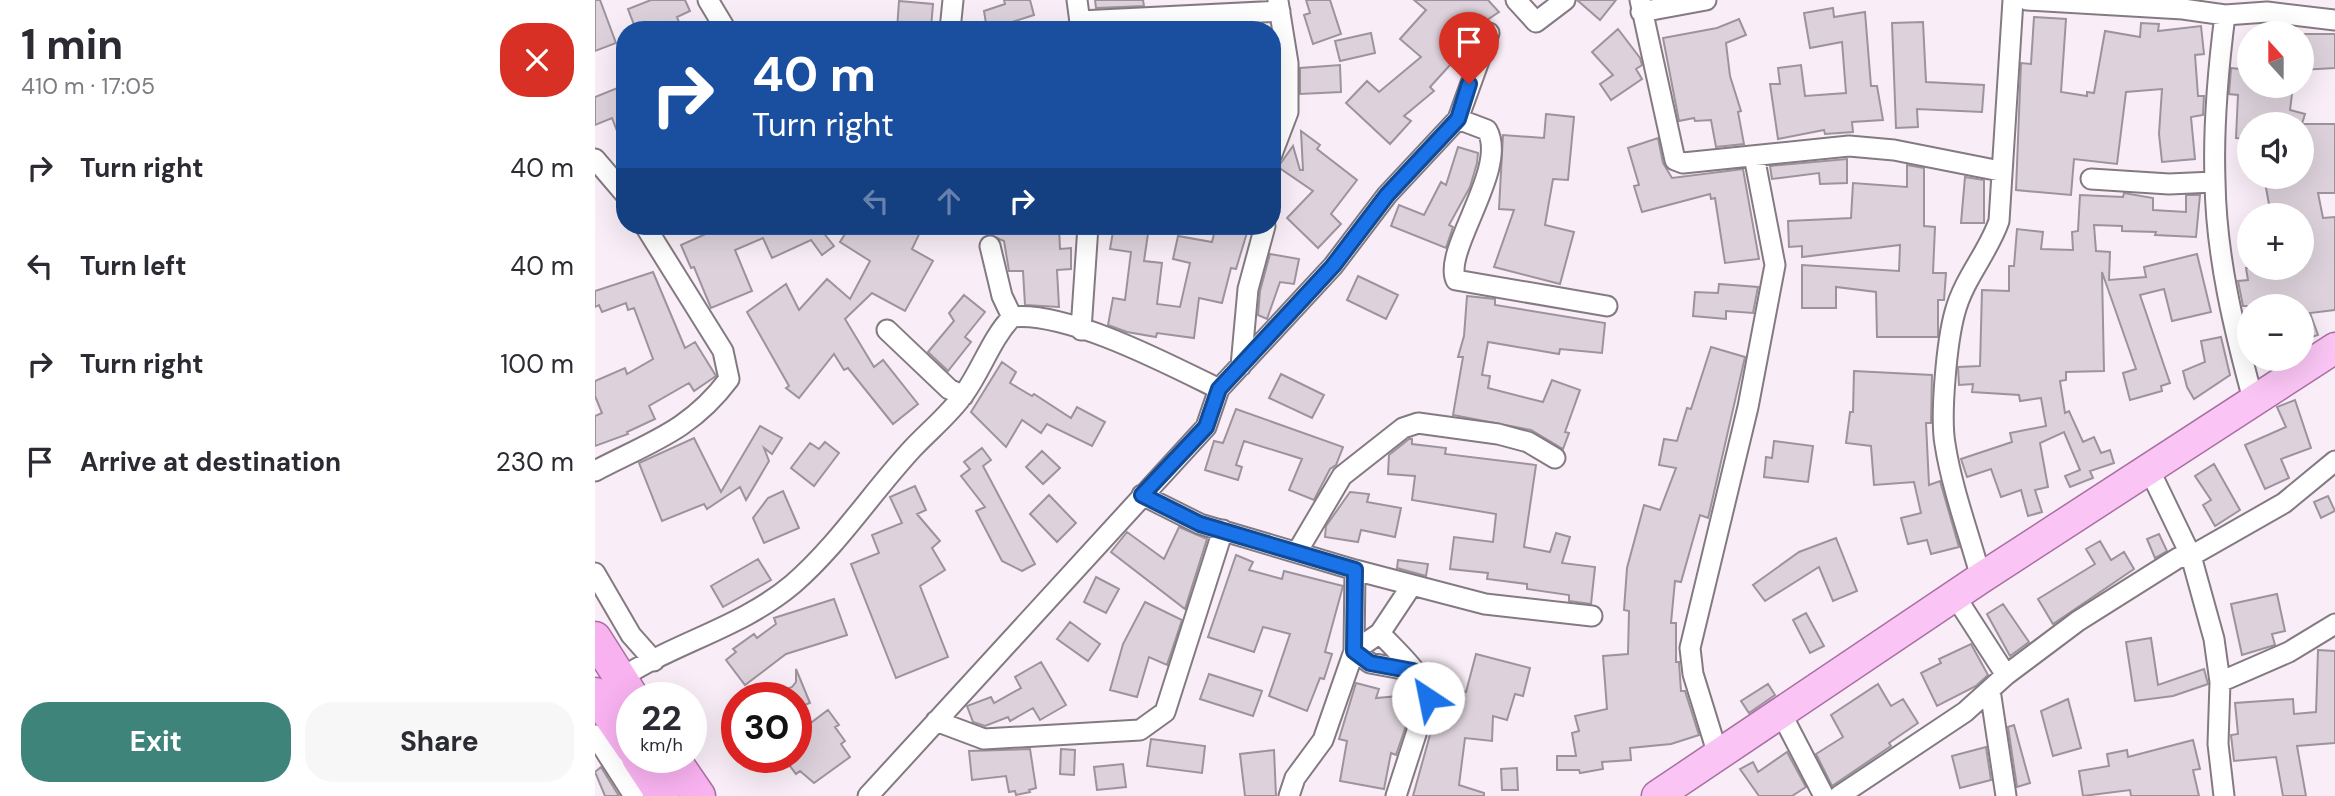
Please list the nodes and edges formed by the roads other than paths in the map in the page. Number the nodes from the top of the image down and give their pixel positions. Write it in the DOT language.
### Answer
graph roads {
  1 [pos="708,0"];
  2 [pos="953,0"];
  3 [pos="1077,0"];
  4 [pos="1516,0"];
  5 [pos="1565,0"];
  6 [pos="1706,0"];
  7 [pos="2013,0"];
  8 [pos="2027,0"];
  9 [pos="1279,6"];
  10 [pos="1641,6"];
  11 [pos="2225,15"];
  12 [pos="2335,20"];
  13 [pos="721,21"];
  14 [pos="951,21"];
  15 [pos="1080,21"];
  16 [pos="1122,21"];
  17 [pos="1489,33"];
  18 [pos="1458,119"];
  19 [pos="1281,131"];
  20 [pos="1754,156"];
  21 [pos="595,159"];
  22 [pos="2000,171"];
  23 [pos="2091,179"];
  24 [pos="2214,182"];
  25 [pos="616,184"];
  26 [pos="651,235"];
  27 [pos="1087,235"];
  28 [pos="1263,235"];
  29 [pos="990,246"];
  30 [pos="1608,306"];
  31 [pos="1011,317"];
  32 [pos="887,330"];
  33 [pos="1081,330"];
  34 [pos="2335,348"];
  35 [pos="1241,366"];
  36 [pos="1219,389"];
  37 [pos="963,396"];
  38 [pos="2254,403"];
  39 [pos="1555,458"];
  40 [pos="2335,461"];
  41 [pos="2149,469"];
  42 [pos="595,471"];
  43 [pos="1142,495"];
  44 [pos="1223,530"];
  45 [pos="1297,552"];
  46 [pos="2191,556"];
  47 [pos="1355,570"];
  48 [pos="595,573"];
  49 [pos="1981,578"];
  50 [pos="1412,585"];
  51 [pos="1955,596"];
  52 [pos="1592,616"];
  53 [pos="2335,624"];
  54 [pos="1380,633"];
  55 [pos="595,638"];
  56 [pos="1354,651"];
  57 [pos="654,661"];
  58 [pos="1413,671"];
  59 [pos="2006,676"];
  60 [pos="627,682"];
  61 [pos="2220,682"];
  62 [pos="1990,690"];
  63 [pos="616,691"];
  64 [pos="1781,713"];
  65 [pos="936,721"];
  66 [pos="595,735"];
  67 [pos="611,753"];
  68 [pos="1718,755"];
  69 [pos="648,773"];
  70 [pos="683,773"];
  71 [pos="1667,793"];
  72 [pos="634,796"];
  73 [pos="663,796"];
  74 [pos="699,796"];
  75 [pos="868,796"];
  76 [pos="1289,796"];
  77 [pos="1396,796"];
  78 [pos="1824,796"];
  79 [pos="1839,796"];
  80 [pos="2006,796"];
  81 [pos="2224,796"];
  1 -- 13 [label="street"];
  2 -- 14 [label="street"];
  3 -- 15 [label="street"];
  4 -- 5 [label="street"];
  6 -- 10 [label="street"];
  7 -- 22 [label="street"];
  8 -- 11 [label="street"];
  9 -- 16 [label="street"];
  9 -- 19 [label="street"];
  10 -- 20 [label="street"];
  11 -- 12 [label="street"];
  11 -- 24 [label="street"];
  17 -- 18 [label="street"];
  18 -- 30 [label="street"];
  18 -- 35 [label="street"];
  20 -- 22 [label="street"];
  20 -- 68 [label="street"];
  21 -- 25 [label="street"];
  22 -- 49 [label="street"];
  23 -- 24 [label="street"];
  24 -- 38 [label="street"];
  26 -- 42 [label="street"];
  27 -- 33 [label="street"];
  28 -- 35 [label="street"];
  29 -- 31 [label="street"];
  31 -- 33 [label="street"];
  31 -- 37 [label="street"];
  32 -- 37 [label="street"];
  33 -- 36 [label="street"];
  34 -- 38 [label="main road"];
  35 -- 36 [label="street"];
  36 -- 43 [label="street"];
  37 -- 57 [label="street"];
  38 -- 41 [label="main road"];
  39 -- 45 [label="street"];
  40 -- 46 [label="street"];
  41 -- 46 [label="street"];
  41 -- 49 [label="main road"];
  43 -- 44 [label="street"];
  43 -- 65 [label="street"];
  44 -- 45 [label="street"];
  44 -- 65 [label="street"];
  45 -- 47 [label="street"];
  46 -- 59 [label="street"];
  46 -- 61 [label="street"];
  47 -- 50 [label="street"];
  47 -- 56 [label="street"];
  48 -- 57 [label="street"];
  49 -- 51 [label="main road"];
  50 -- 52 [label="street"];
  50 -- 54 [label="street"];
  51 -- 59 [label="street"];
  51 -- 64 [label="main road"];
  53 -- 61 [label="street"];
  54 -- 56 [label="street"];
  54 -- 58 [label="street"];
  55 -- 63 [label="highway"];
  56 -- 58 [label="street"];
  56 -- 76 [label="street"];
  57 -- 60 [label="street"];
  58 -- 77 [label="street"];
  59 -- 62 [label="street"];
  61 -- 81 [label="street"];
  62 -- 79 [label="street"];
  62 -- 80 [label="street"];
  63 -- 67 [label="highway"];
  64 -- 68 [label="main road"];
  64 -- 78 [label="street"];
  65 -- 75 [label="street"];
  66 -- 67 [label="street"];
  67 -- 72 [label="street"];
  68 -- 71 [label="main road"];
  69 -- 73 [label="highway"];
  70 -- 74 [label="highway"];
}
